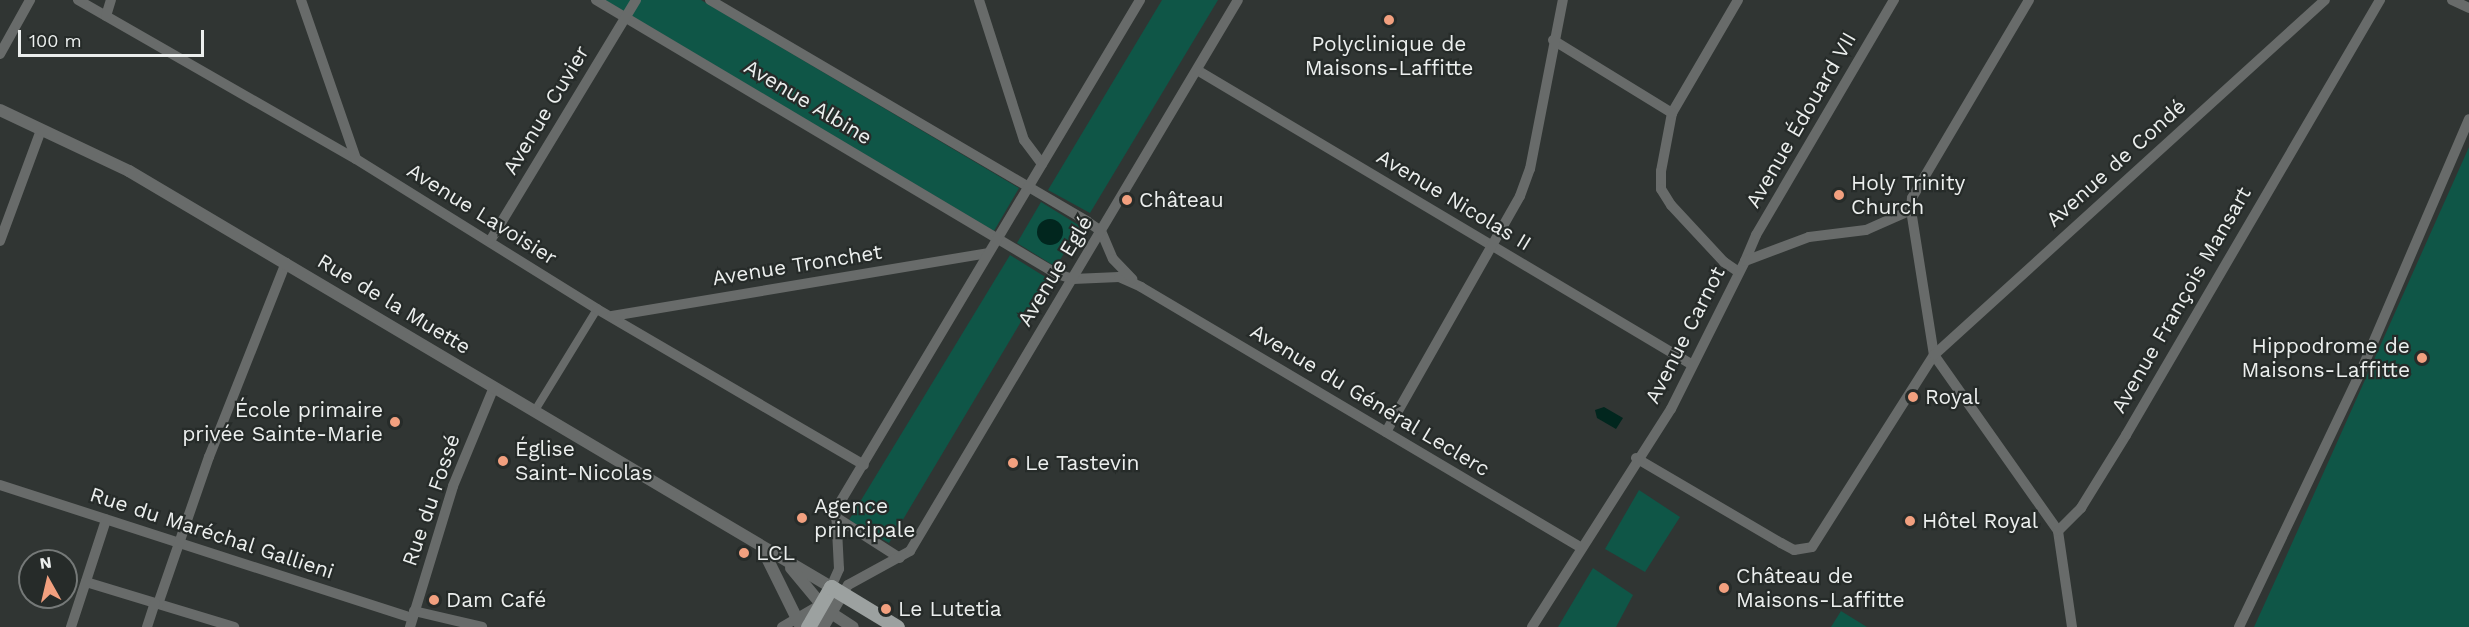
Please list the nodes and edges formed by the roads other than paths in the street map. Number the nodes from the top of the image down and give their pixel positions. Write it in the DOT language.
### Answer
graph roads {
  1 [pos="30,0"];
  2 [pos="78,0"];
  3 [pos="111,0"];
  4 [pos="301,0"];
  5 [pos="596,0"];
  6 [pos="636,0"];
  7 [pos="710,0"];
  8 [pos="980,0"];
  9 [pos="1140,0"];
  10 [pos="1238,0"];
  11 [pos="1563,0"];
  12 [pos="1738,0"];
  13 [pos="1894,0"];
  14 [pos="2029,0"];
  15 [pos="2325,0"];
  16 [pos="2380,0"];
  17 [pos="2452,0"];
  18 [pos="2469,8"];
  19 [pos="106,16"];
  20 [pos="626,17"];
  21 [pos="1553,40"];
  22 [pos="0,54"];
  23 [pos="1197,70"];
  24 [pos="0,110"];
  25 [pos="1672,113"];
  26 [pos="2469,119"];
  27 [pos="41,130"];
  28 [pos="356,159"];
  29 [pos="1042,164"];
  30 [pos="1028,187"];
  31 [pos="1911,210"];
  32 [pos="1101,231"];
  33 [pos="999,238"];
  34 [pos="0,241"];
  35 [pos="490,241"];
  36 [pos="1493,246"];
  37 [pos="988,253"];
  38 [pos="1745,261"];
  39 [pos="286,263"];
  40 [pos="1739,272"];
  41 [pos="1073,279"];
  42 [pos="1141,287"];
  43 [pos="597,309"];
  44 [pos="612,316"];
  45 [pos="1935,355"];
  46 [pos="1690,364"];
  47 [pos="495,387"];
  48 [pos="534,412"];
  49 [pos="1386,432"];
  50 [pos="1636,458"];
  51 [pos="864,465"];
  52 [pos="0,485"];
  53 [pos="834,516"];
  54 [pos="106,520"];
  55 [pos="2058,531"];
  56 [pos="178,543"];
  57 [pos="760,547"];
  58 [pos="1580,547"];
  59 [pos="900,558"];
  60 [pos="788,564"];
  61 [pos="86,582"];
  62 [pos="837,590"];
  63 [pos="157,603"];
  64 [pos="826,609"];
  65 [pos="412,619"];
  66 [pos="797,622"];
  67 [pos="71,627"];
  68 [pos="147,627"];
  69 [pos="234,627"];
  70 [pos="482,627"];
  71 [pos="782,627"];
  72 [pos="808,627"];
  73 [pos="823,627"];
  74 [pos="854,627"];
  75 [pos="897,627"];
  76 [pos="1532,627"];
  77 [pos="2072,627"];
  78 [pos="2239,627"];
  1 -- 22 [label="street"];
  2 -- 19 [label="street, Avenue Lavoisier"];
  3 -- 19 [label="street"];
  4 -- 28 [label="street"];
  5 -- 20 [label="street, Avenue Albine"];
  6 -- 20 [label="street, Avenue Cuvier"];
  7 -- 30 [label="street, Avenue Albine"];
  8 -- 29 [label="street"];
  9 -- 29 [label="street"];
  10 -- 23 [label="street, Avenue Eglé"];
  11 -- 21 [label="street"];
  12 -- 25 [label="street"];
  13 -- 38 [label="street, Avenue Édouard VII"];
  14 -- 31 [label="street"];
  15 -- 45 [label="street, Avenue de Condé"];
  16 -- 55 [label="street, Avenue François Mansart"];
  17 -- 18 [label="street"];
  19 -- 28 [label="street, Avenue Lavoisier"];
  20 -- 33 [label="street, Avenue Albine"];
  20 -- 35 [label="street, Avenue Cuvier"];
  21 -- 25 [label="street"];
  21 -- 36 [label="street"];
  23 -- 32 [label="street, Avenue Eglé"];
  23 -- 36 [label="street, Avenue Nicolas II"];
  24 -- 27 [label="street, Rue de la Muette"];
  25 -- 40 [label="street"];
  26 -- 78 [label="street"];
  27 -- 34 [label="street"];
  27 -- 39 [label="street, Rue de la Muette"];
  28 -- 35 [label="street, Avenue Lavoisier"];
  29 -- 30 [label="street"];
  30 -- 32 [label="street"];
  30 -- 33 [label="street"];
  31 -- 38 [label="street, Avenue Carnot"];
  31 -- 45 [label="street"];
  32 -- 41 [label="street, Avenue Eglé"];
  32 -- 42 [label="street, Avenue du Général Leclerc"];
  33 -- 37 [label="street"];
  33 -- 41 [label="street, Avenue du Général Leclerc"];
  35 -- 43 [label="street, Avenue Lavoisier"];
  36 -- 46 [label="street, Avenue Nicolas II"];
  36 -- 49 [label="street"];
  37 -- 44 [label="street, Avenue Tronchet"];
  37 -- 51 [label="street"];
  38 -- 40 [label="street, Avenue Carnot"];
  39 -- 47 [label="street, Rue de la Muette"];
  39 -- 56 [label="street"];
  40 -- 46 [label="street, Avenue Carnot"];
  41 -- 42 [label="street, Avenue du Général Leclerc"];
  41 -- 59 [label="street, Avenue Eglé"];
  42 -- 49 [label="street, Avenue du Général Leclerc"];
  43 -- 44 [label="street, Avenue Lavoisier"];
  43 -- 48 [label="street"];
  44 -- 51 [label="street, Avenue Lavoisier"];
  45 -- 50 [label="street, Avenue de Condé"];
  45 -- 55 [label="street"];
  46 -- 50 [label="street, Avenue Carnot"];
  47 -- 48 [label="street, Rue de la Muette"];
  47 -- 65 [label="street, Rue du Fossé"];
  48 -- 57 [label="street, Rue de la Muette"];
  49 -- 58 [label="street, Avenue du Général Leclerc"];
  50 -- 58 [label="street, Avenue Carnot"];
  51 -- 53 [label="street"];
  52 -- 54 [label="street, Rue du Maréchal Gallieni"];
  53 -- 59 [label="street"];
  53 -- 62 [label="street"];
  54 -- 56 [label="street, Rue du Maréchal Gallieni"];
  54 -- 61 [label="street"];
  55 -- 77 [label="street"];
  56 -- 63 [label="street"];
  56 -- 65 [label="street, Rue du Maréchal Gallieni"];
  57 -- 60 [label="street, Rue de la Muette"];
  57 -- 66 [label="street, Rue de la Muette"];
  58 -- 76 [label="street, Avenue Carnot"];
  59 -- 62 [label="street, Avenue Eglé"];
  60 -- 62 [label="street, Rue de la Muette"];
  60 -- 64 [label="street, Rue de la Muette"];
  61 -- 63 [label="street"];
  61 -- 67 [label="street"];
  62 -- 64 [label="main road"];
  62 -- 75 [label="main road"];
  63 -- 68 [label="street"];
  63 -- 69 [label="street"];
  64 -- 66 [label="street"];
  64 -- 72 [label="main road"];
  64 -- 73 [label="street"];
  64 -- 74 [label="street"];
  65 -- 70 [label="street, Rue du Maréchal Gallieni"];
  66 -- 71 [label="street"];
}
